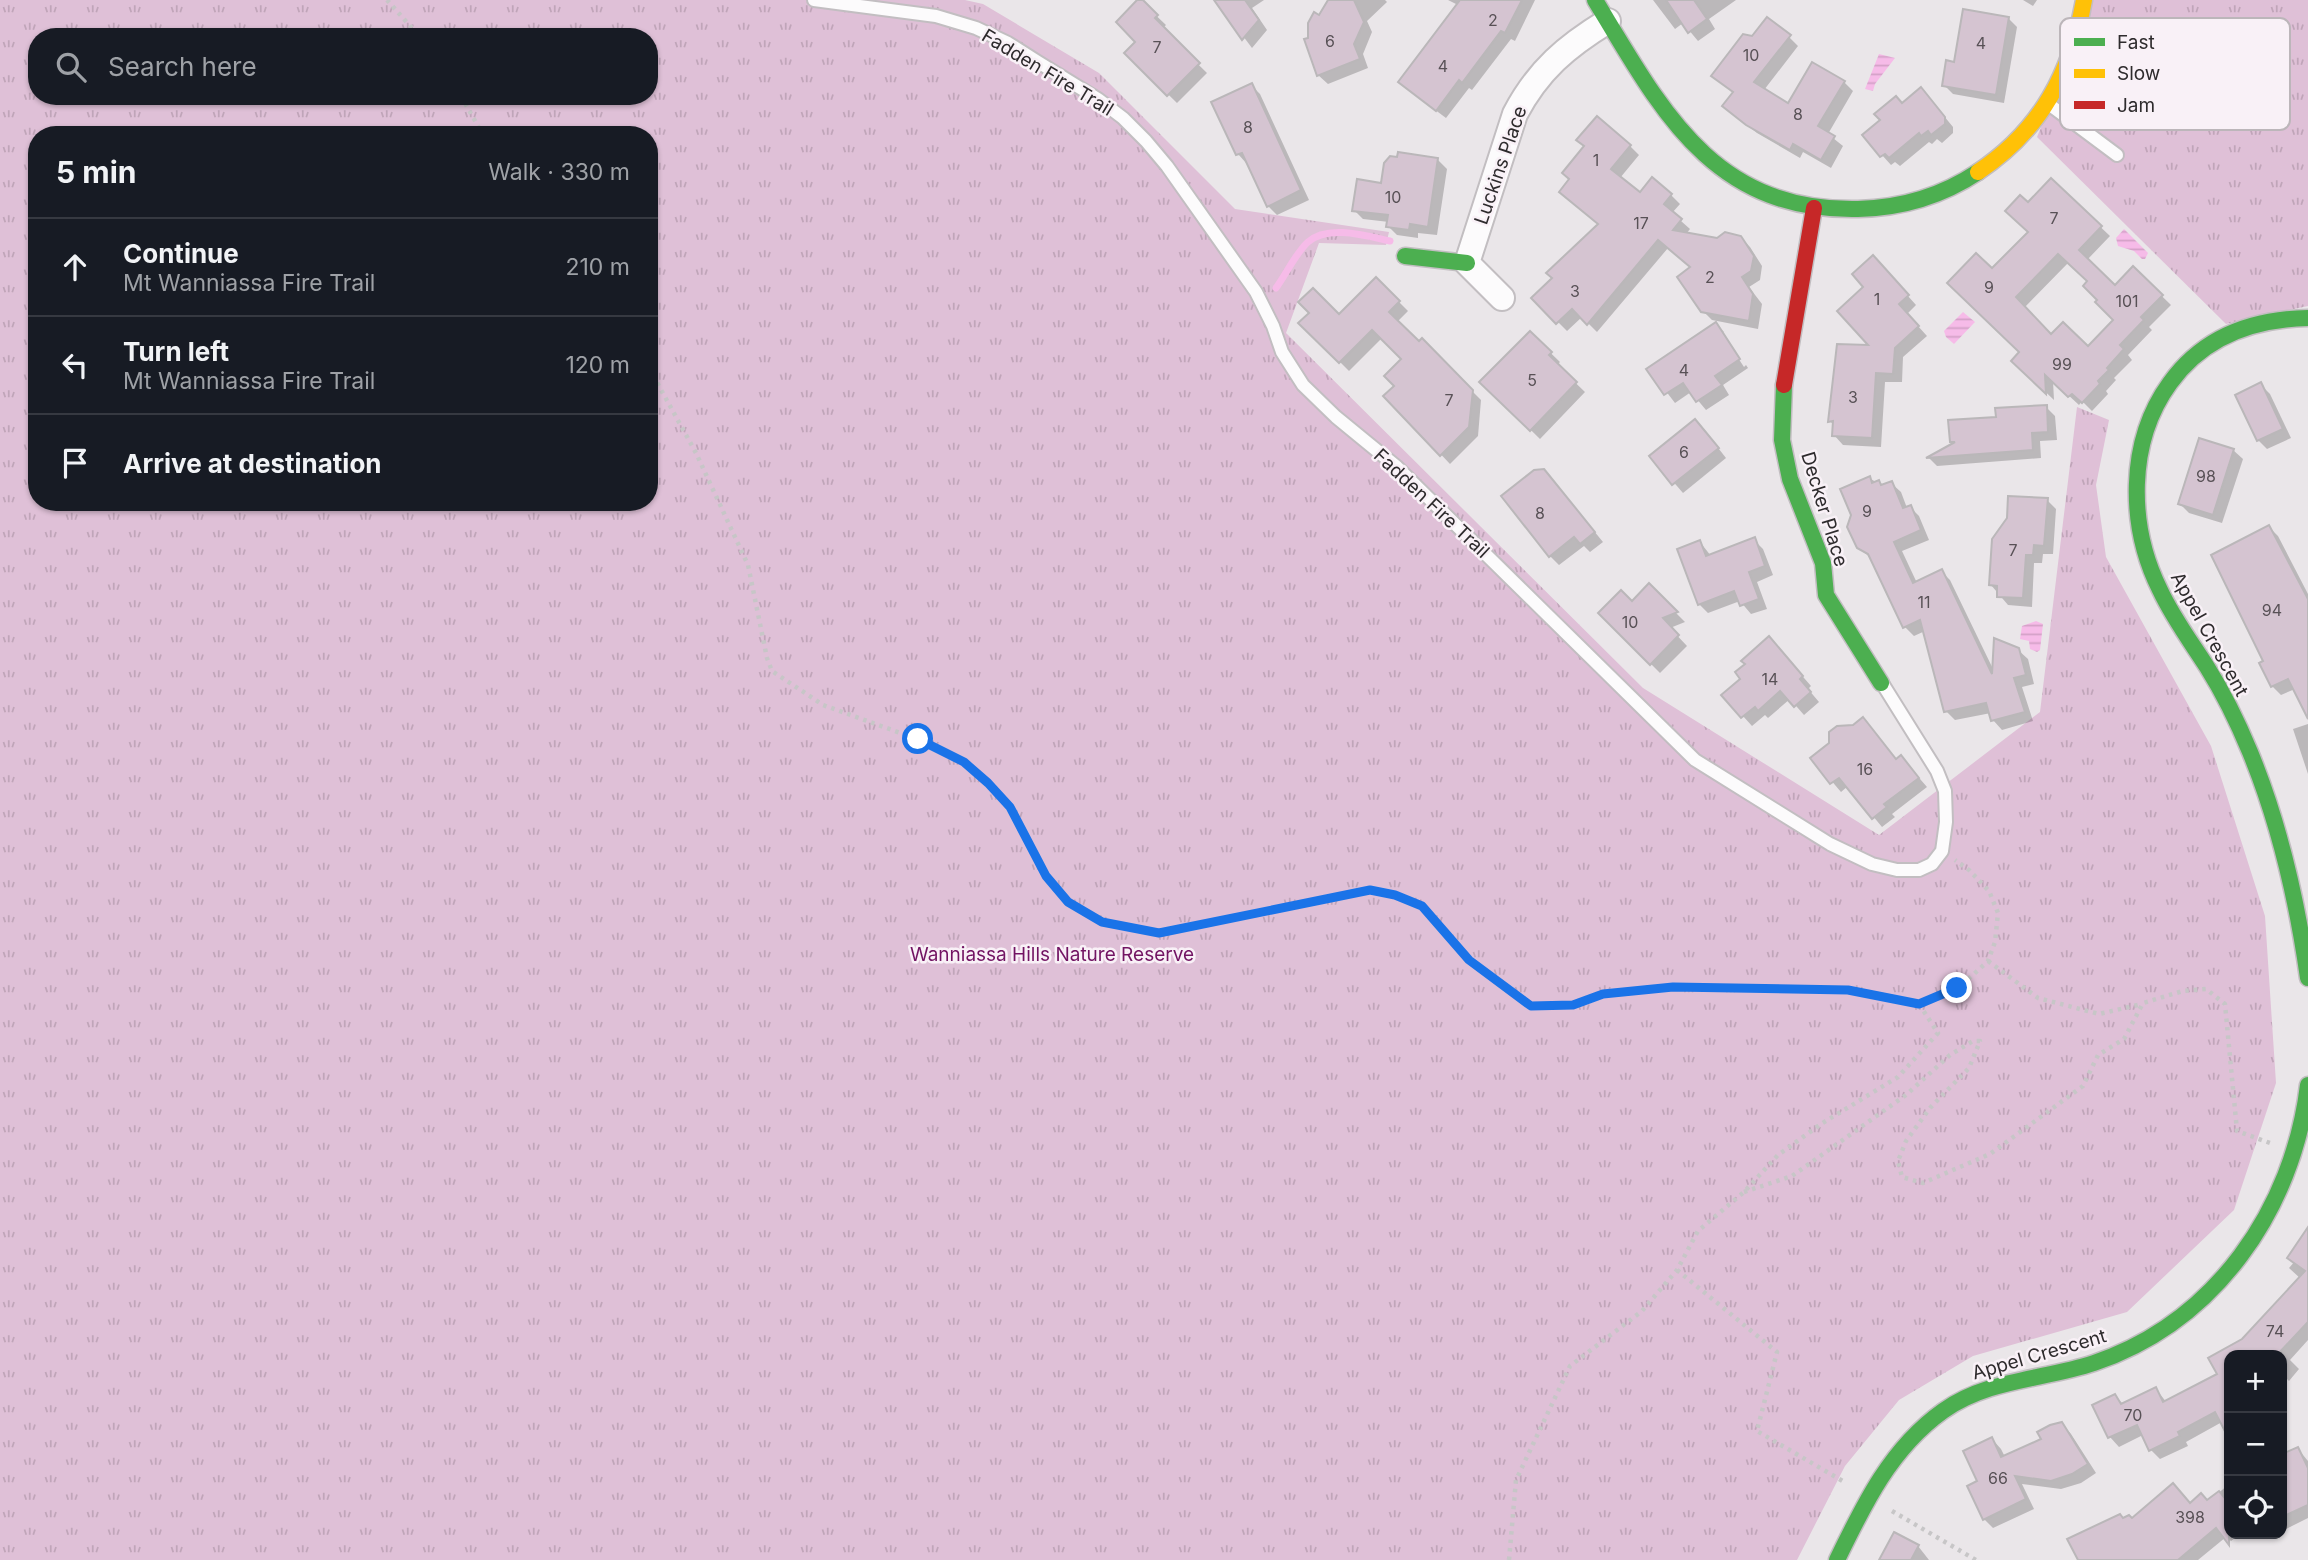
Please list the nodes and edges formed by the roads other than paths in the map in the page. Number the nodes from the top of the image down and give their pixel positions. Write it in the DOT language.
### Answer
graph roads {
  1 [pos="814,0"];
  2 [pos="2084,0"];
  3 [pos="1602,10"];
  4 [pos="2080,18"];
  5 [pos="2060,81"];
  6 [pos="2048,103"];
  7 [pos="2060,112"];
  8 [pos="2084,130"];
  9 [pos="2117,155"];
  10 [pos="1814,208"];
  11 [pos="1405,256"];
  12 [pos="1467,263"];
  13 [pos="1502,298"];
  14 [pos="2308,318"];
  15 [pos="1881,683"];
  16 [pos="2308,978"];
  17 [pos="2308,1085"];
  18 [pos="1837,1560"];
  1 -- 15 [label="lane, Fadden Fire Trail"];
  2 -- 4 [label="street"];
  3 -- 10 [label="street"];
  3 -- 12 [label="street, Luckins Place"];
  5 -- 6 [label="street"];
  6 -- 7 [label="lane"];
  6 -- 10 [label="street"];
  8 -- 9 [label="lane"];
  10 -- 15 [label="street, Decker Place"];
  11 -- 12 [label="street"];
  12 -- 13 [label="street"];
  14 -- 16 [label="street, Appel Crescent"];
  17 -- 18 [label="street, Appel Crescent"];
}
